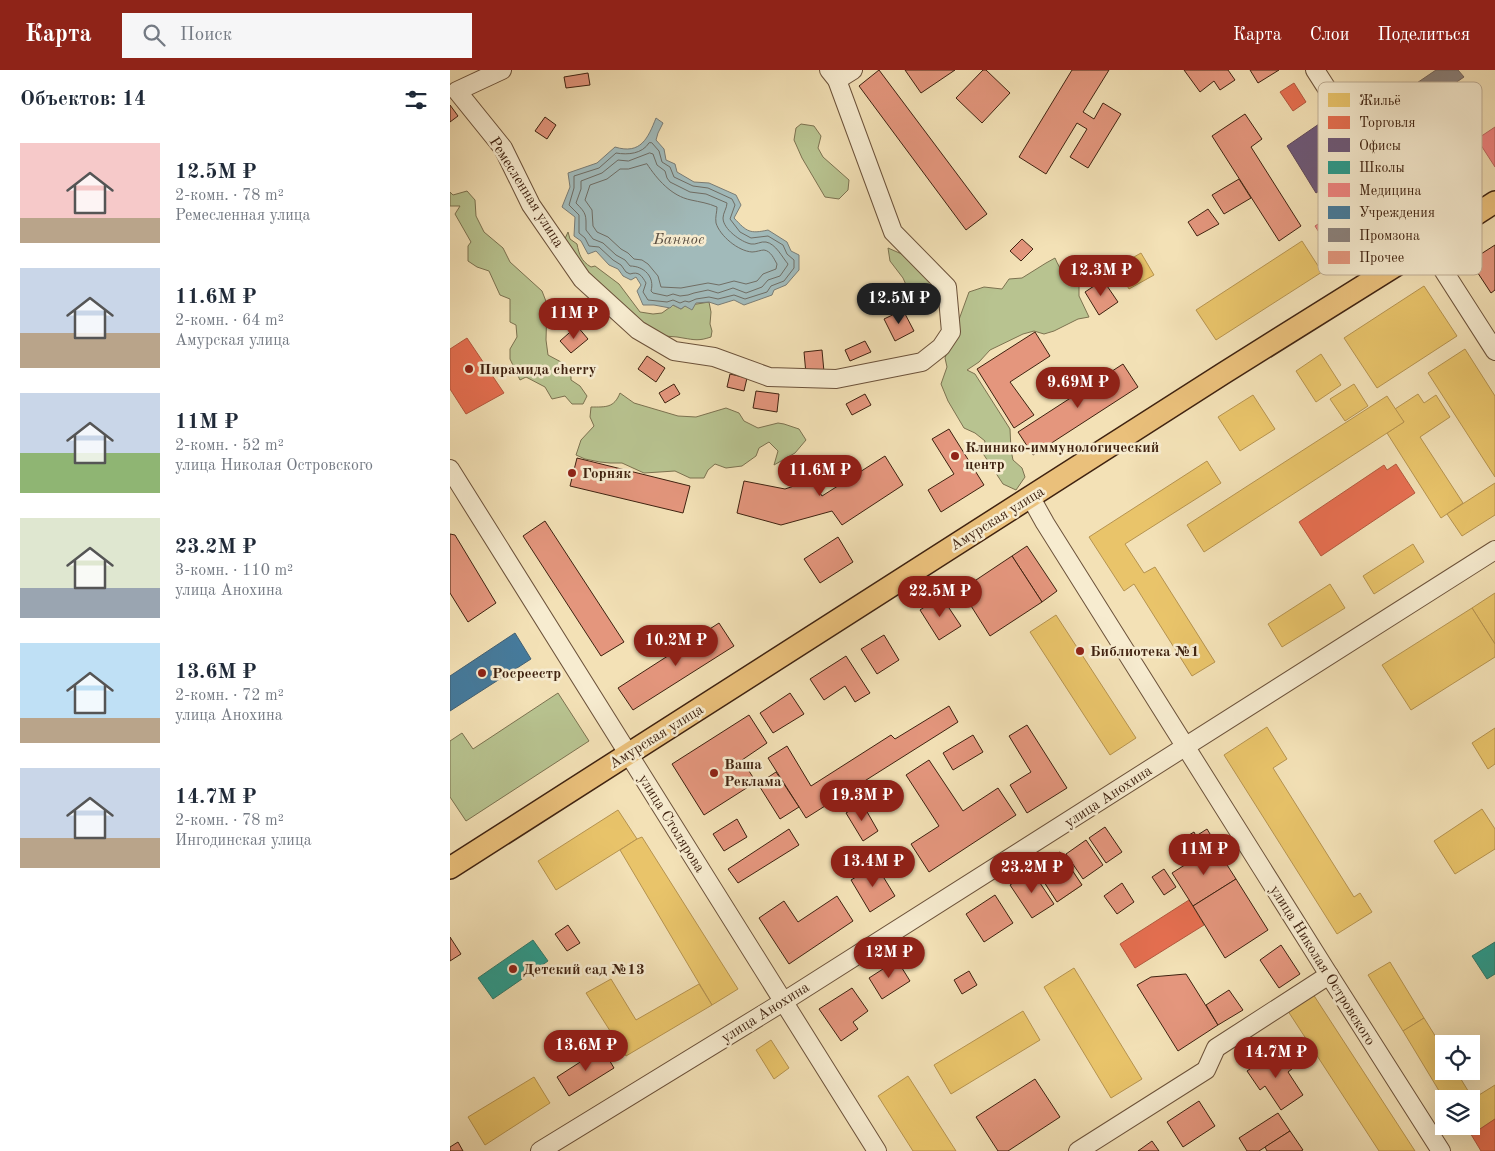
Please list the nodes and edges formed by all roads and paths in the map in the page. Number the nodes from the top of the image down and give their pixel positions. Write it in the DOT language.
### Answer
graph roads {
  1 [pos="502,70"];
  2 [pos="854,70"];
  3 [pos="1315,70"];
  4 [pos="833,75"];
  5 [pos="1323,82"];
  6 [pos="1495,202"];
  7 [pos="1482,210"];
  8 [pos="1380,275"];
  9 [pos="1446,275"];
  10 [pos="1495,351"];
  11 [pos="450,469"];
  12 [pos="1031,498"];
  13 [pos="1495,550"];
  14 [pos="1186,746"];
  15 [pos="628,754"];
  16 [pos="450,868"];
  17 [pos="1329,975"];
  18 [pos="783,1002"];
  19 [pos="540,1151"];
  20 [pos="877,1151"];
  21 [pos="1078,1151"];
  22 [pos="1441,1151"];
  1 -- 4 [label="street, Ремесленная улица"];
  2 -- 4 [label="street"];
  3 -- 5 [label="street"];
  6 -- 7 [label="main road, Амурская улица"];
  8 -- 12 [label="main road, Амурская улица"];
  9 -- 10 [label="street"];
  11 -- 15 [label="street, улица Столярова"];
  12 -- 14 [label="street, улица Николая Островского"];
  12 -- 15 [label="main road, Амурская улица"];
  13 -- 14 [label="street, улица Анохина"];
  14 -- 17 [label="street, улица Николая Островского"];
  14 -- 18 [label="street, улица Анохина"];
  15 -- 16 [label="main road, Амурская улица"];
  15 -- 18 [label="street, улица Столярова"];
  17 -- 21 [label="street"];
  17 -- 22 [label="street, улица Николая Островского"];
  18 -- 19 [label="street, улица Анохина"];
  18 -- 20 [label="street, улица Столярова"];
}
